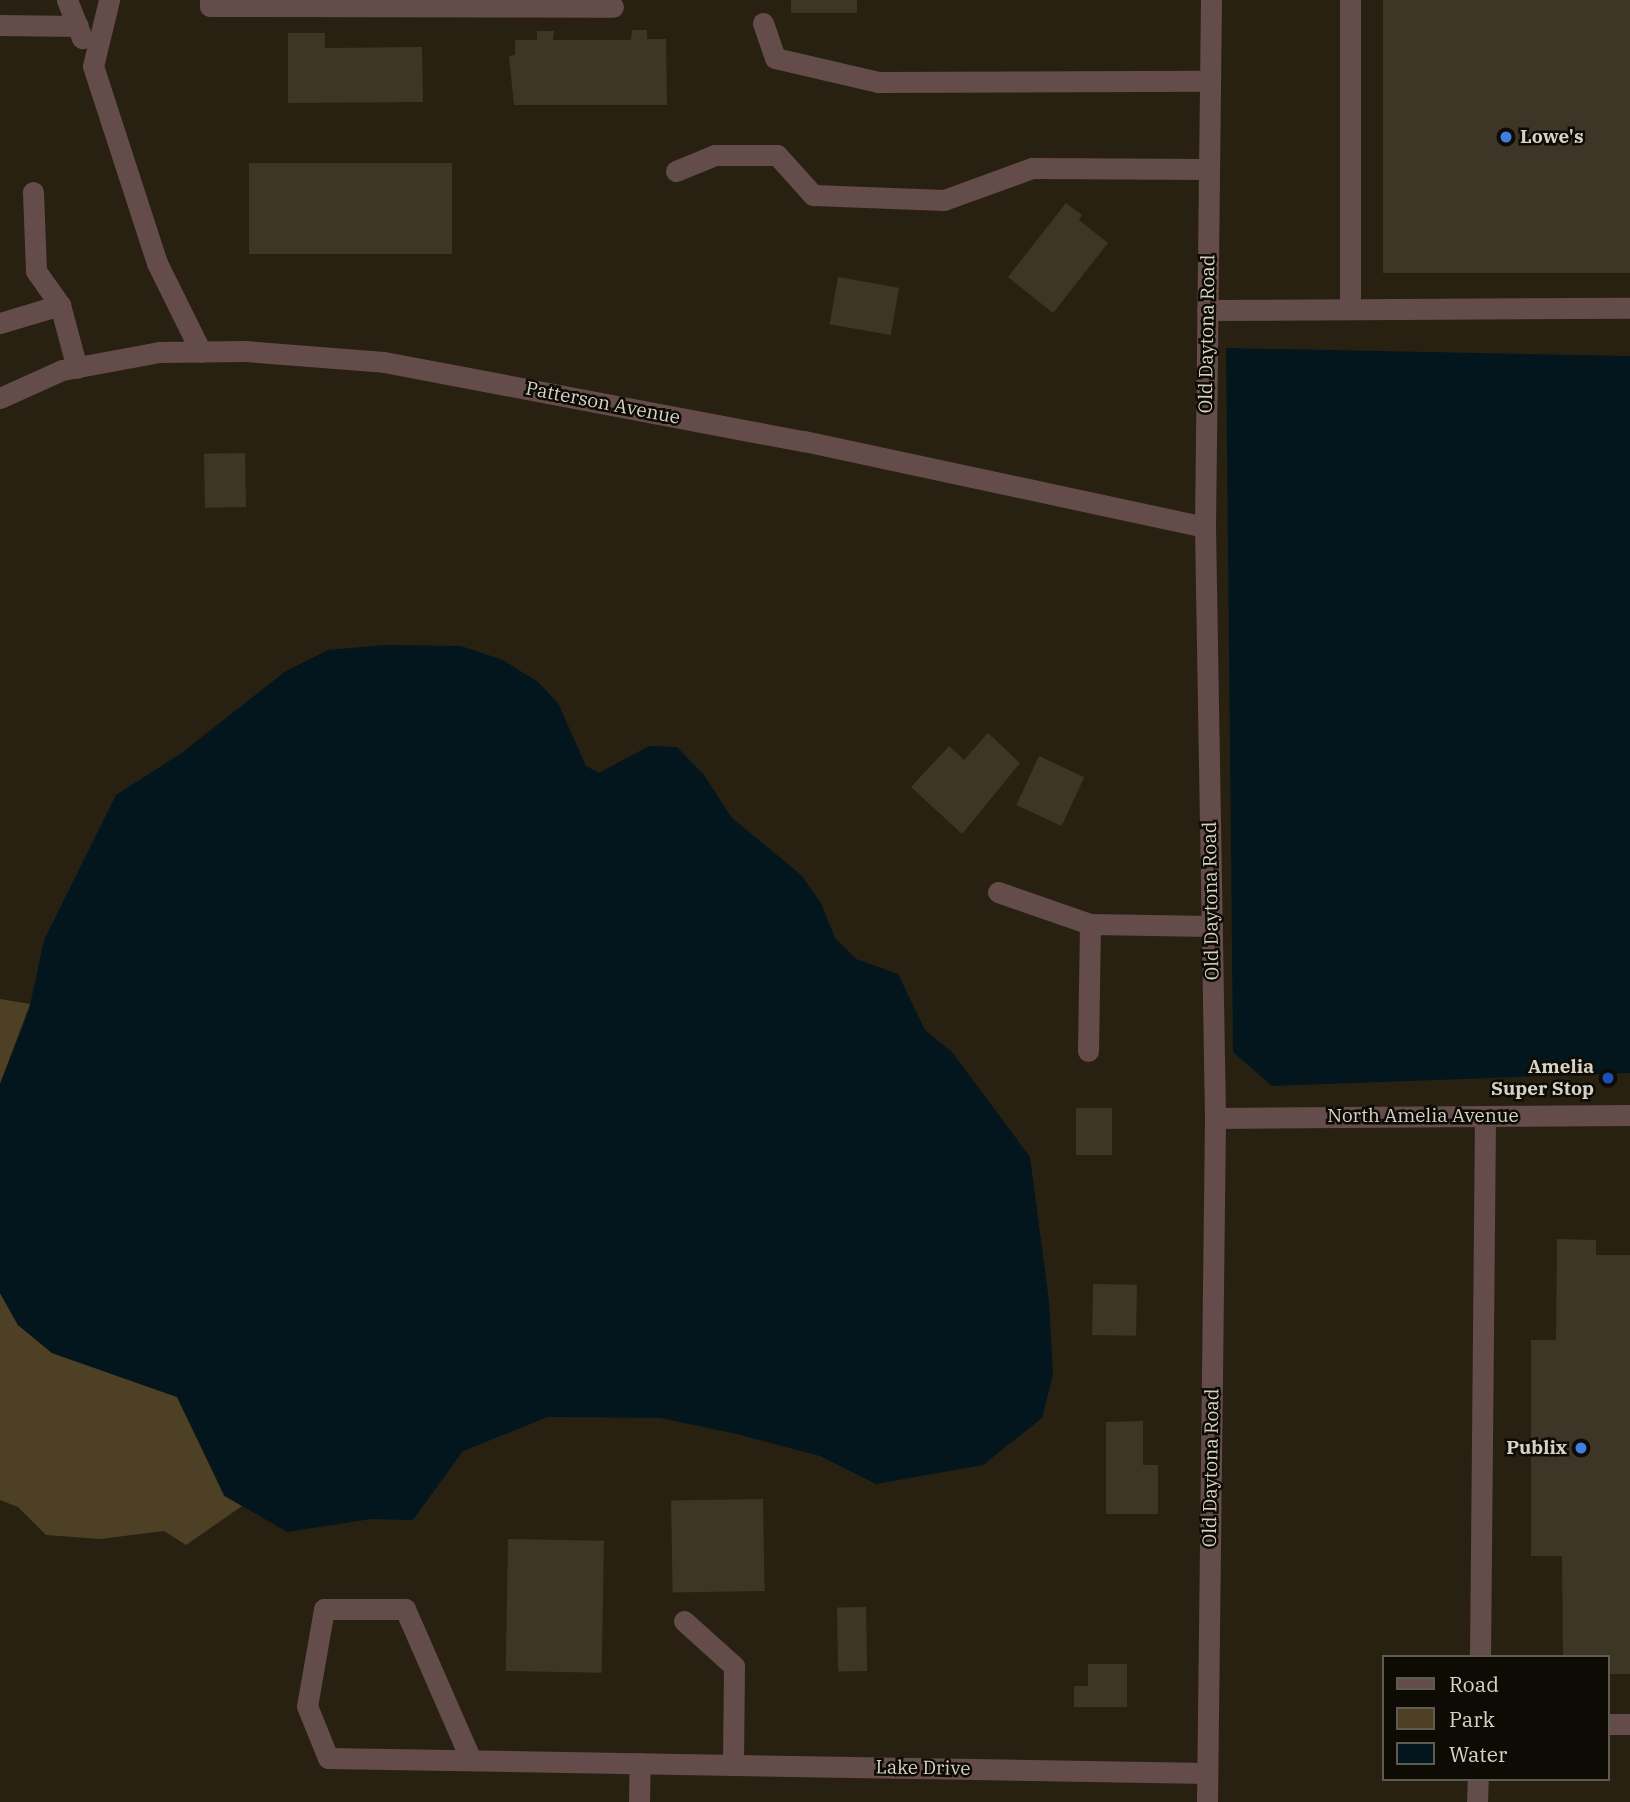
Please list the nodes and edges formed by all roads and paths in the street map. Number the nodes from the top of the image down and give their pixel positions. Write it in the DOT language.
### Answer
graph roads {
  1 [pos="67,0"];
  2 [pos="109,0"];
  3 [pos="210,0"];
  4 [pos="1211,0"];
  5 [pos="1350,0"];
  6 [pos="613,7"];
  7 [pos="763,23"];
  8 [pos="0,25"];
  9 [pos="78,26"];
  10 [pos="93,66"];
  11 [pos="1210,81"];
  12 [pos="1209,169"];
  13 [pos="676,171"];
  14 [pos="33,192"];
  15 [pos="60,305"];
  16 [pos="1350,307"];
  17 [pos="1630,308"];
  18 [pos="1207,310"];
  19 [pos="0,323"];
  20 [pos="201,352"];
  21 [pos="77,368"];
  22 [pos="0,398"];
  23 [pos="1205,527"];
  24 [pos="998,892"];
  25 [pos="1090,924"];
  26 [pos="1212,926"];
  27 [pos="1088,1051"];
  28 [pos="1630,1115"];
  29 [pos="1485,1116"];
  30 [pos="1215,1118"];
  31 [pos="684,1621"];
  32 [pos="1480,1655"];
  33 [pos="1609,1724"];
  34 [pos="1630,1724"];
  35 [pos="471,1760"];
  36 [pos="640,1763"];
  37 [pos="733,1765"];
  38 [pos="1207,1773"];
  39 [pos="1478,1781"];
  40 [pos="639,1802"];
  41 [pos="1207,1802"];
  42 [pos="1477,1802"];
  1 -- 9 [label="street"];
  2 -- 10 [label="street"];
  3 -- 6 [label="street"];
  4 -- 11 [label="street, Old Daytona Road"];
  5 -- 16 [label="street"];
  7 -- 11 [label="street"];
  8 -- 9 [label="street"];
  9 -- 10 [label="street"];
  10 -- 20 [label="street"];
  11 -- 12 [label="street, Old Daytona Road"];
  12 -- 13 [label="street"];
  12 -- 18 [label="street, Old Daytona Road"];
  14 -- 15 [label="street"];
  15 -- 19 [label="street"];
  15 -- 21 [label="street"];
  16 -- 17 [label="street"];
  16 -- 18 [label="street"];
  18 -- 23 [label="street, Old Daytona Road"];
  20 -- 21 [label="street, Patterson Avenue"];
  20 -- 23 [label="street, Patterson Avenue"];
  21 -- 22 [label="street, Patterson Avenue"];
  23 -- 26 [label="street, Old Daytona Road"];
  24 -- 25 [label="street"];
  25 -- 26 [label="street"];
  25 -- 27 [label="street"];
  26 -- 30 [label="street, Old Daytona Road"];
  28 -- 29 [label="street, North Amelia Avenue"];
  29 -- 30 [label="street, North Amelia Avenue"];
  29 -- 32 [label="street"];
  30 -- 38 [label="street, Old Daytona Road"];
  31 -- 37 [label="street"];
  33 -- 34 [label="street"];
  35 -- 35 [label="street, Lake Drive"];
  35 -- 36 [label="street, Lake Drive"];
  36 -- 37 [label="street, Lake Drive"];
  36 -- 40 [label="street"];
  37 -- 38 [label="street, Lake Drive"];
  38 -- 41 [label="street, Old Daytona Road"];
  39 -- 42 [label="street"];
}
